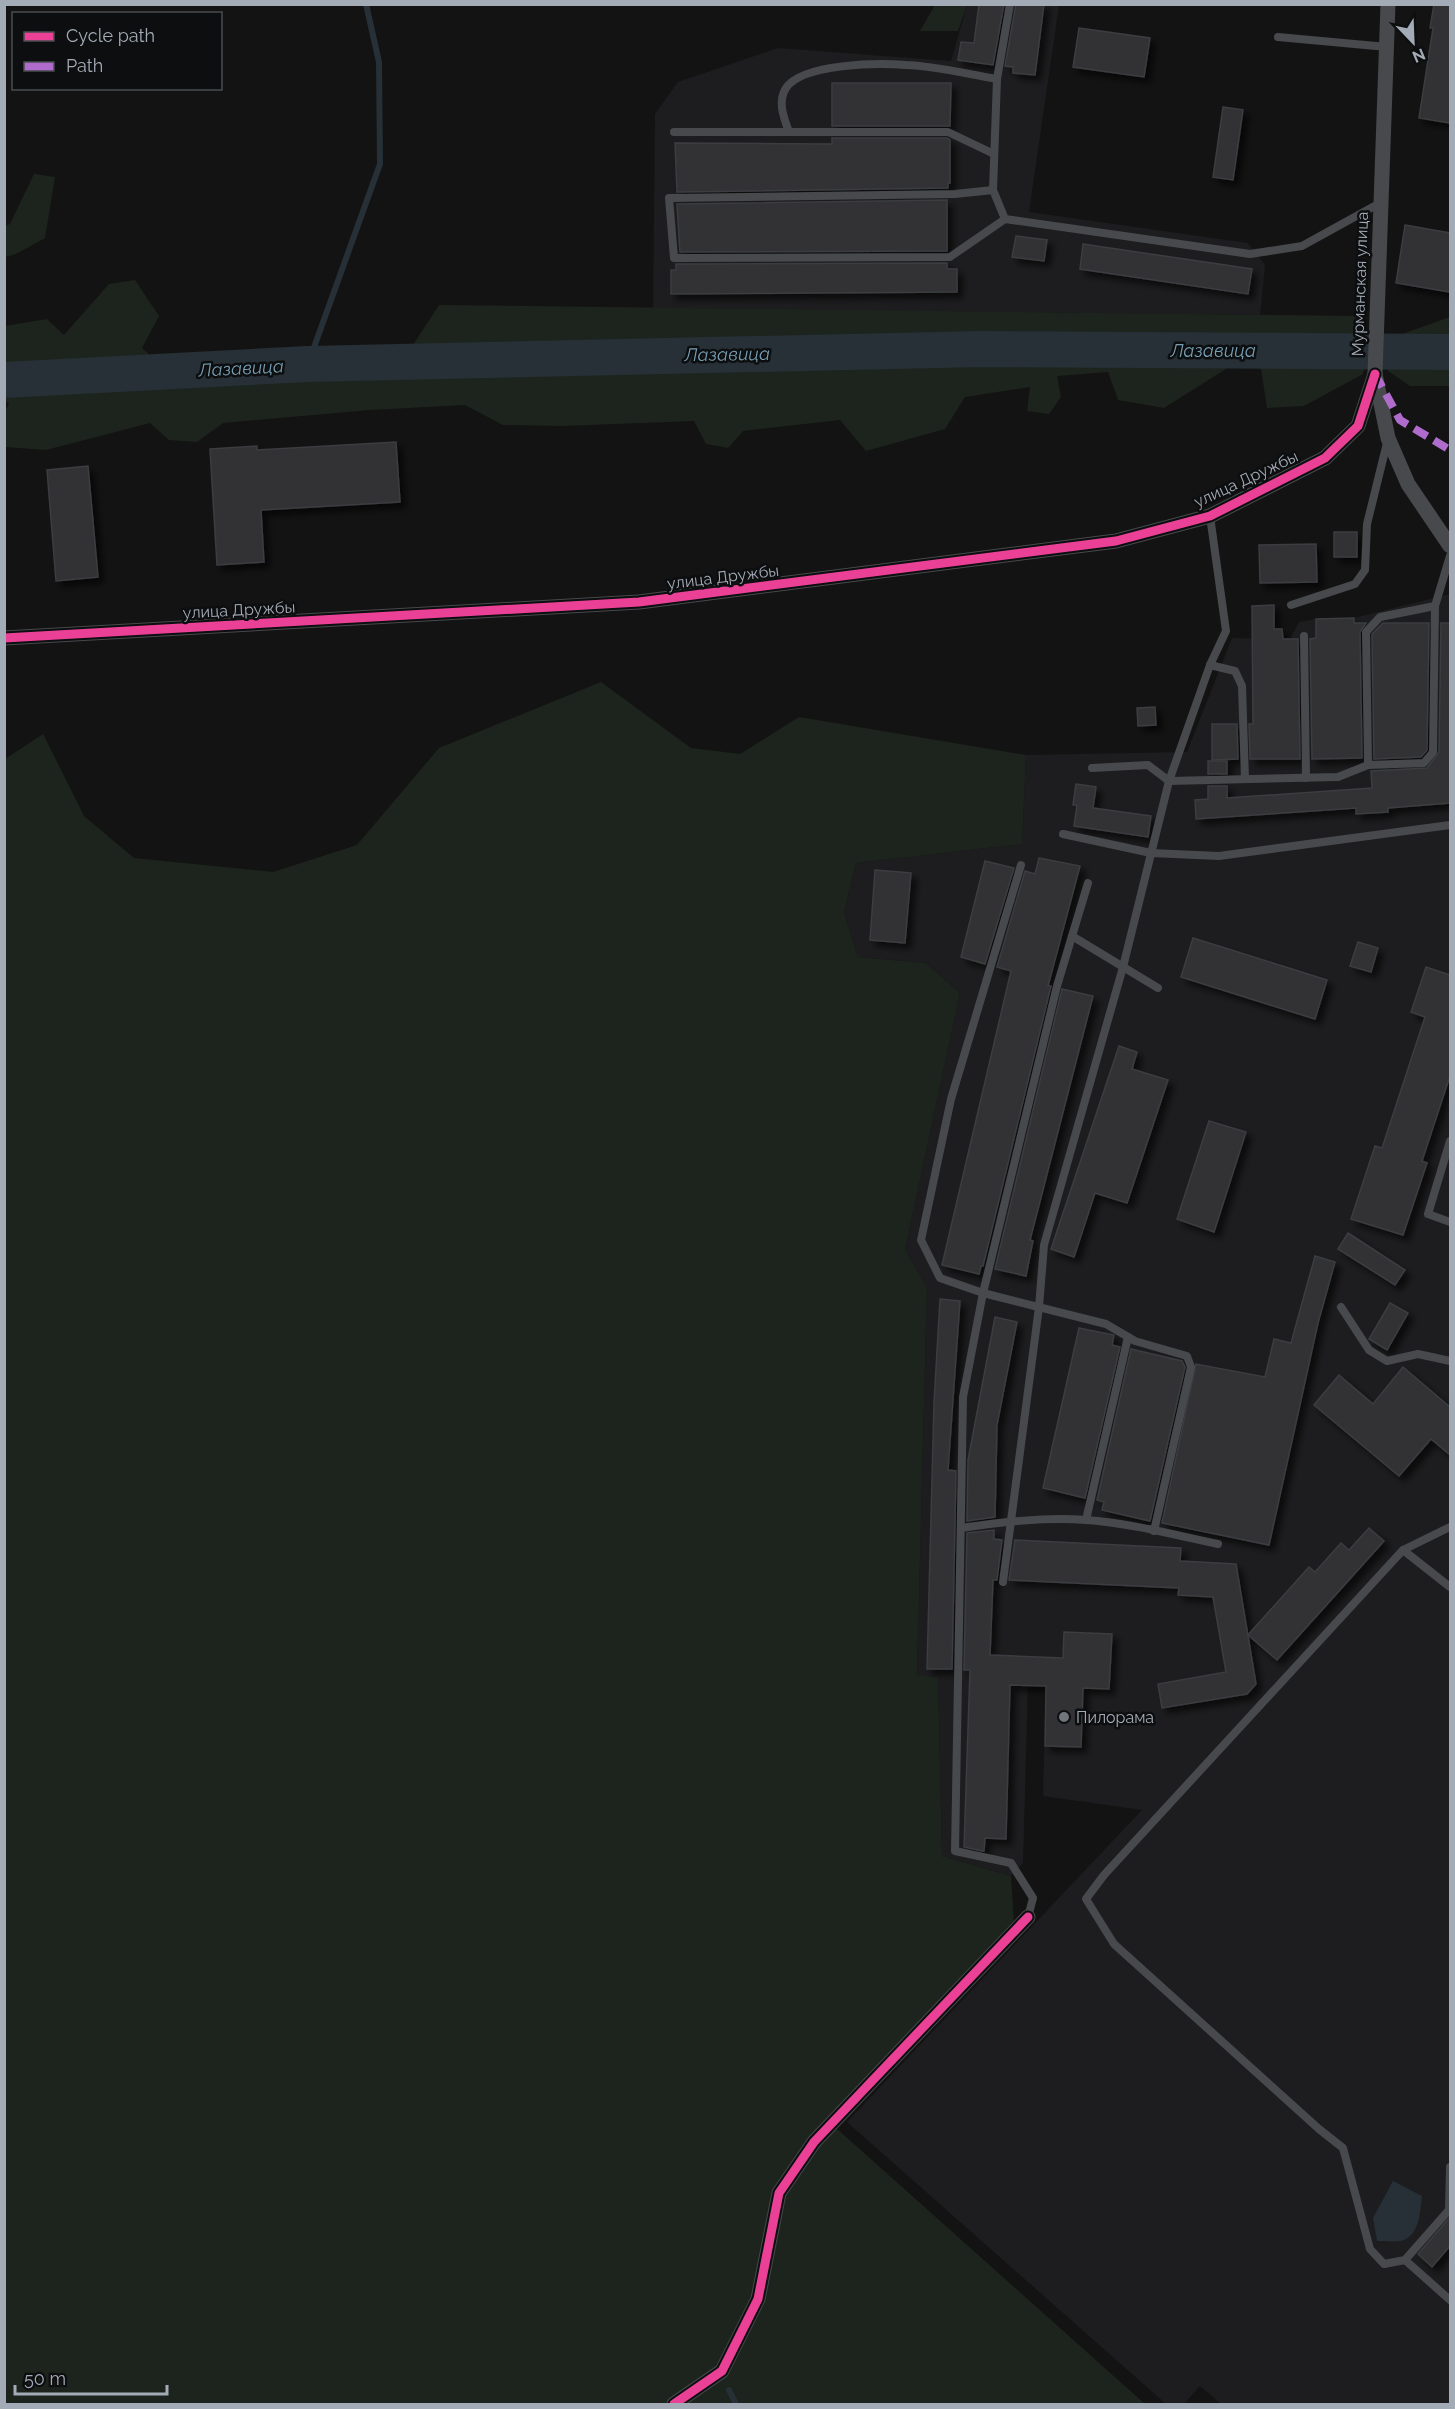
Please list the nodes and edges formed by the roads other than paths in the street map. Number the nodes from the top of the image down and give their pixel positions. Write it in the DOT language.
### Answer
graph roads {
  1 [pos="1010,4"];
  2 [pos="1388,4"];
  3 [pos="1278,38"];
  4 [pos="1387,47"];
  5 [pos="997,79"];
  6 [pos="674,132"];
  7 [pos="789,132"];
  8 [pos="994,154"];
  9 [pos="993,190"];
  10 [pos="1382,202"];
  11 [pos="1005,219"];
  12 [pos="1375,374"];
  13 [pos="1388,438"];
  14 [pos="1210,516"];
  15 [pos="1450,546"];
  16 [pos="1450,556"];
  17 [pos="1291,605"];
  18 [pos="1435,606"];
  19 [pos="1304,636"];
  20 [pos="4,638"];
  21 [pos="1210,665"];
  22 [pos="1368,765"];
  23 [pos="1092,768"];
  24 [pos="1306,778"];
  25 [pos="1245,779"];
  26 [pos="1169,781"];
  27 [pos="1450,825"];
  28 [pos="1063,834"];
  29 [pos="1151,852"];
  30 [pos="1021,866"];
  31 [pos="1088,883"];
  32 [pos="1072,936"];
  33 [pos="1123,967"];
  34 [pos="1158,988"];
  35 [pos="1450,1141"];
  36 [pos="1450,1222"];
  37 [pos="983,1293"];
  38 [pos="1039,1307"];
  39 [pos="1341,1307"];
  40 [pos="1128,1337"];
  41 [pos="1450,1361"];
  42 [pos="1086,1520"];
  43 [pos="1011,1521"];
  44 [pos="1450,1527"];
  45 [pos="961,1528"];
  46 [pos="1154,1531"];
  47 [pos="1218,1544"];
  48 [pos="1403,1550"];
  49 [pos="1003,1582"];
  50 [pos="1450,1587"];
  51 [pos="1028,1917"];
  52 [pos="1450,2167"];
  53 [pos="1405,2260"];
  54 [pos="1450,2300"];
  55 [pos="674,2404"];
  1 -- 5 [label="lane"];
  2 -- 4 [label="street, Мурманская улица"];
  3 -- 4 [label="lane"];
  4 -- 10 [label="street, Мурманская улица"];
  5 -- 7 [label="lane"];
  5 -- 8 [label="lane"];
  6 -- 7 [label="lane"];
  7 -- 8 [label="lane"];
  8 -- 9 [label="lane"];
  9 -- 11 [label="lane"];
  9 -- 11 [label="lane"];
  10 -- 11 [label="lane"];
  10 -- 12 [label="street, Мурманская улица"];
  12 -- 13 [label="street, Мурманская улица"];
  12 -- 14 [label="street, улица Дружбы"];
  13 -- 15 [label="street, Мурманская улица"];
  13 -- 17 [label="lane"];
  14 -- 20 [label="street, улица Дружбы"];
  14 -- 21 [label="lane"];
  16 -- 18 [label="lane"];
  18 -- 22 [label="lane"];
  18 -- 22 [label="lane"];
  19 -- 24 [label="lane"];
  21 -- 25 [label="lane"];
  21 -- 26 [label="lane"];
  22 -- 24 [label="lane"];
  23 -- 26 [label="lane"];
  24 -- 25 [label="lane"];
  25 -- 26 [label="lane"];
  26 -- 29 [label="lane"];
  27 -- 29 [label="lane"];
  28 -- 29 [label="lane"];
  29 -- 33 [label="lane"];
  30 -- 37 [label="lane"];
  31 -- 32 [label="lane"];
  32 -- 33 [label="lane"];
  32 -- 37 [label="lane"];
  33 -- 34 [label="lane"];
  33 -- 38 [label="lane"];
  35 -- 36 [label="lane"];
  37 -- 38 [label="lane"];
  37 -- 45 [label="lane"];
  38 -- 40 [label="lane"];
  38 -- 43 [label="lane"];
  39 -- 41 [label="lane"];
  40 -- 42 [label="lane"];
  40 -- 46 [label="lane"];
  42 -- 43 [label="lane"];
  42 -- 46 [label="lane"];
  43 -- 45 [label="lane"];
  43 -- 49 [label="lane"];
  44 -- 48 [label="lane"];
  45 -- 51 [label="lane"];
  46 -- 47 [label="lane"];
  48 -- 50 [label="lane"];
  48 -- 53 [label="lane"];
  51 -- 55 [label="street"];
  52 -- 53 [label="lane"];
  53 -- 54 [label="lane"];
}
